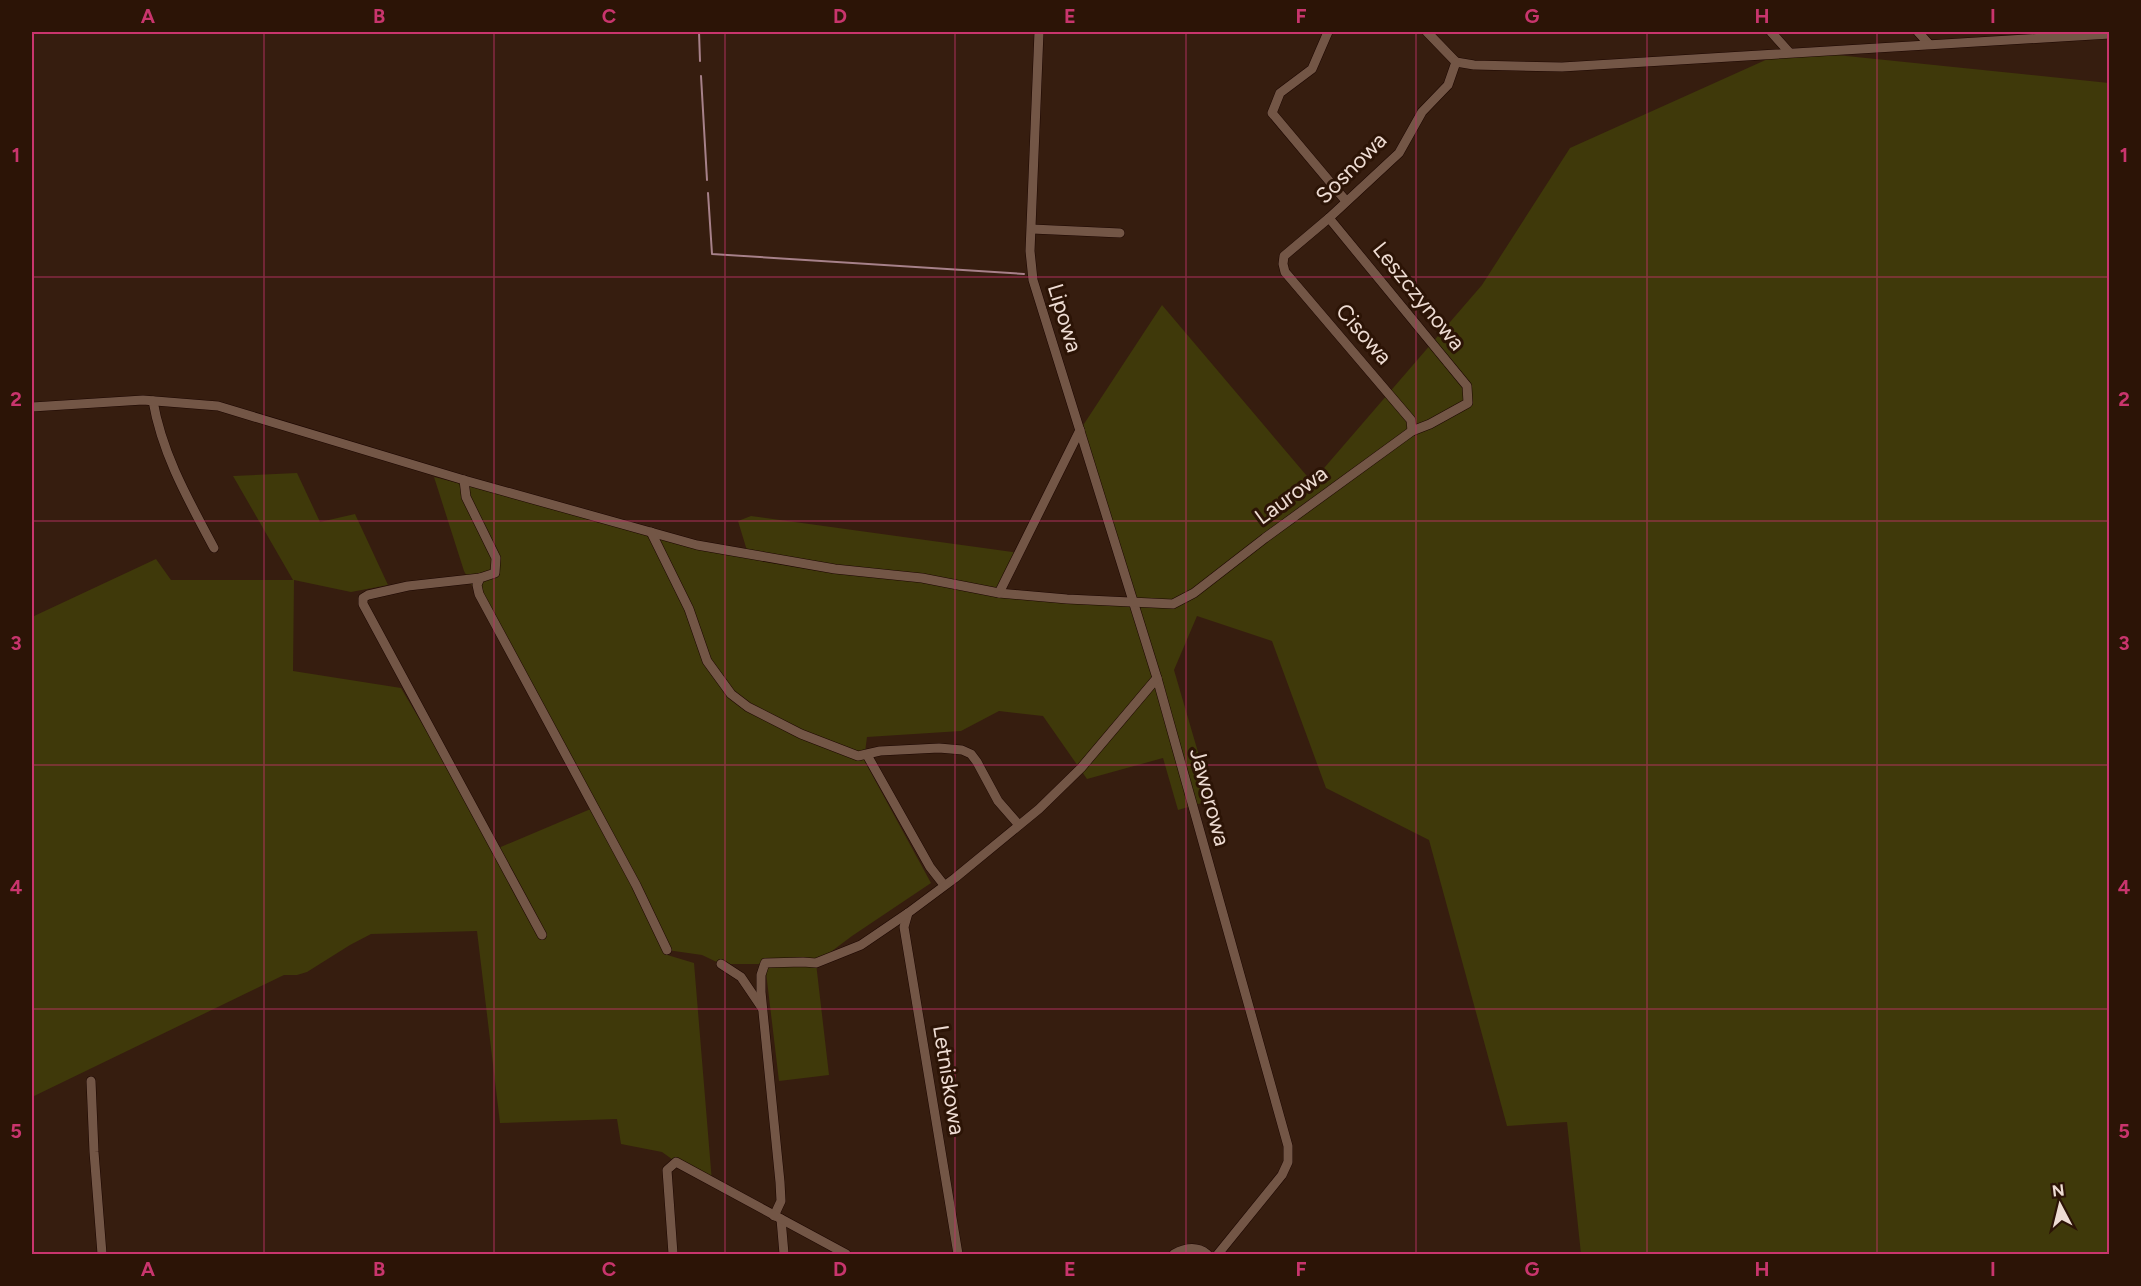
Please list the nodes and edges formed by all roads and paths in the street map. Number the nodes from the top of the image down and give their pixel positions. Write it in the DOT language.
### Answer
graph roads {
  1 [pos="1039,32"];
  2 [pos="1328,32"];
  3 [pos="1427,32"];
  4 [pos="1771,32"];
  5 [pos="1918,32"];
  6 [pos="2078,33"];
  7 [pos="2109,33"];
  8 [pos="1929,44"];
  9 [pos="1790,52"];
  10 [pos="1456,62"];
  11 [pos="1346,201"];
  12 [pos="1329,218"];
  13 [pos="1032,229"];
  14 [pos="1120,233"];
  15 [pos="1283,264"];
  16 [pos="153,401"];
  17 [pos="1468,403"];
  18 [pos="32,407"];
  19 [pos="1080,430"];
  20 [pos="1412,431"];
  21 [pos="464,480"];
  22 [pos="651,532"];
  23 [pos="214,548"];
  24 [pos="480,578"];
  25 [pos="999,593"];
  26 [pos="1135,603"];
  27 [pos="1157,678"];
  28 [pos="867,755"];
  29 [pos="1019,825"];
  30 [pos="944,885"];
  31 [pos="908,913"];
  32 [pos="542,935"];
  33 [pos="667,950"];
  34 [pos="721,964"];
  35 [pos="764,1013"];
  36 [pos="91,1081"];
  37 [pos="778,1217"];
  38 [pos="102,1254"];
  39 [pos="673,1254"];
  40 [pos="784,1254"];
  41 [pos="846,1254"];
  42 [pos="958,1254"];
  43 [pos="1174,1254"];
  44 [pos="1207,1254"];
  45 [pos="1218,1254"];
  1 -- 13 [label="street, Lipowa"];
  2 -- 11 [label="street"];
  3 -- 10 [label="street"];
  4 -- 9 [label="street"];
  5 -- 8 [label="street"];
  6 -- 7 [label="street"];
  6 -- 8 [label="street"];
  8 -- 9 [label="street"];
  9 -- 10 [label="street"];
  10 -- 11 [label="street, Sosnowa"];
  11 -- 12 [label="street, Sosnowa"];
  12 -- 15 [label="street, Sosnowa"];
  12 -- 17 [label="street, Leszczynowa"];
  13 -- 14 [label="street"];
  13 -- 19 [label="street, Lipowa"];
  15 -- 20 [label="street, Cisowa"];
  16 -- 18 [label="street, Laurowa"];
  16 -- 21 [label="street, Laurowa"];
  16 -- 23 [label="street"];
  17 -- 20 [label="street, Laurowa"];
  19 -- 25 [label="street"];
  19 -- 26 [label="street, Jaworowa"];
  20 -- 26 [label="street, Laurowa"];
  21 -- 22 [label="street, Laurowa"];
  21 -- 24 [label="street"];
  22 -- 25 [label="street, Laurowa"];
  22 -- 28 [label="street"];
  24 -- 32 [label="street"];
  24 -- 33 [label="street"];
  25 -- 26 [label="street, Laurowa"];
  26 -- 27 [label="street, Jaworowa"];
  27 -- 29 [label="street"];
  27 -- 45 [label="street, Jaworowa"];
  28 -- 29 [label="street"];
  28 -- 30 [label="street"];
  29 -- 30 [label="street"];
  30 -- 31 [label="street"];
  31 -- 35 [label="street"];
  31 -- 42 [label="street, Letniskowa"];
  34 -- 35 [label="street"];
  35 -- 37 [label="street"];
  36 -- 38 [label="street"];
  37 -- 39 [label="street"];
  37 -- 40 [label="street"];
  37 -- 41 [label="street"];
  43 -- 44 [label="street"];
}
